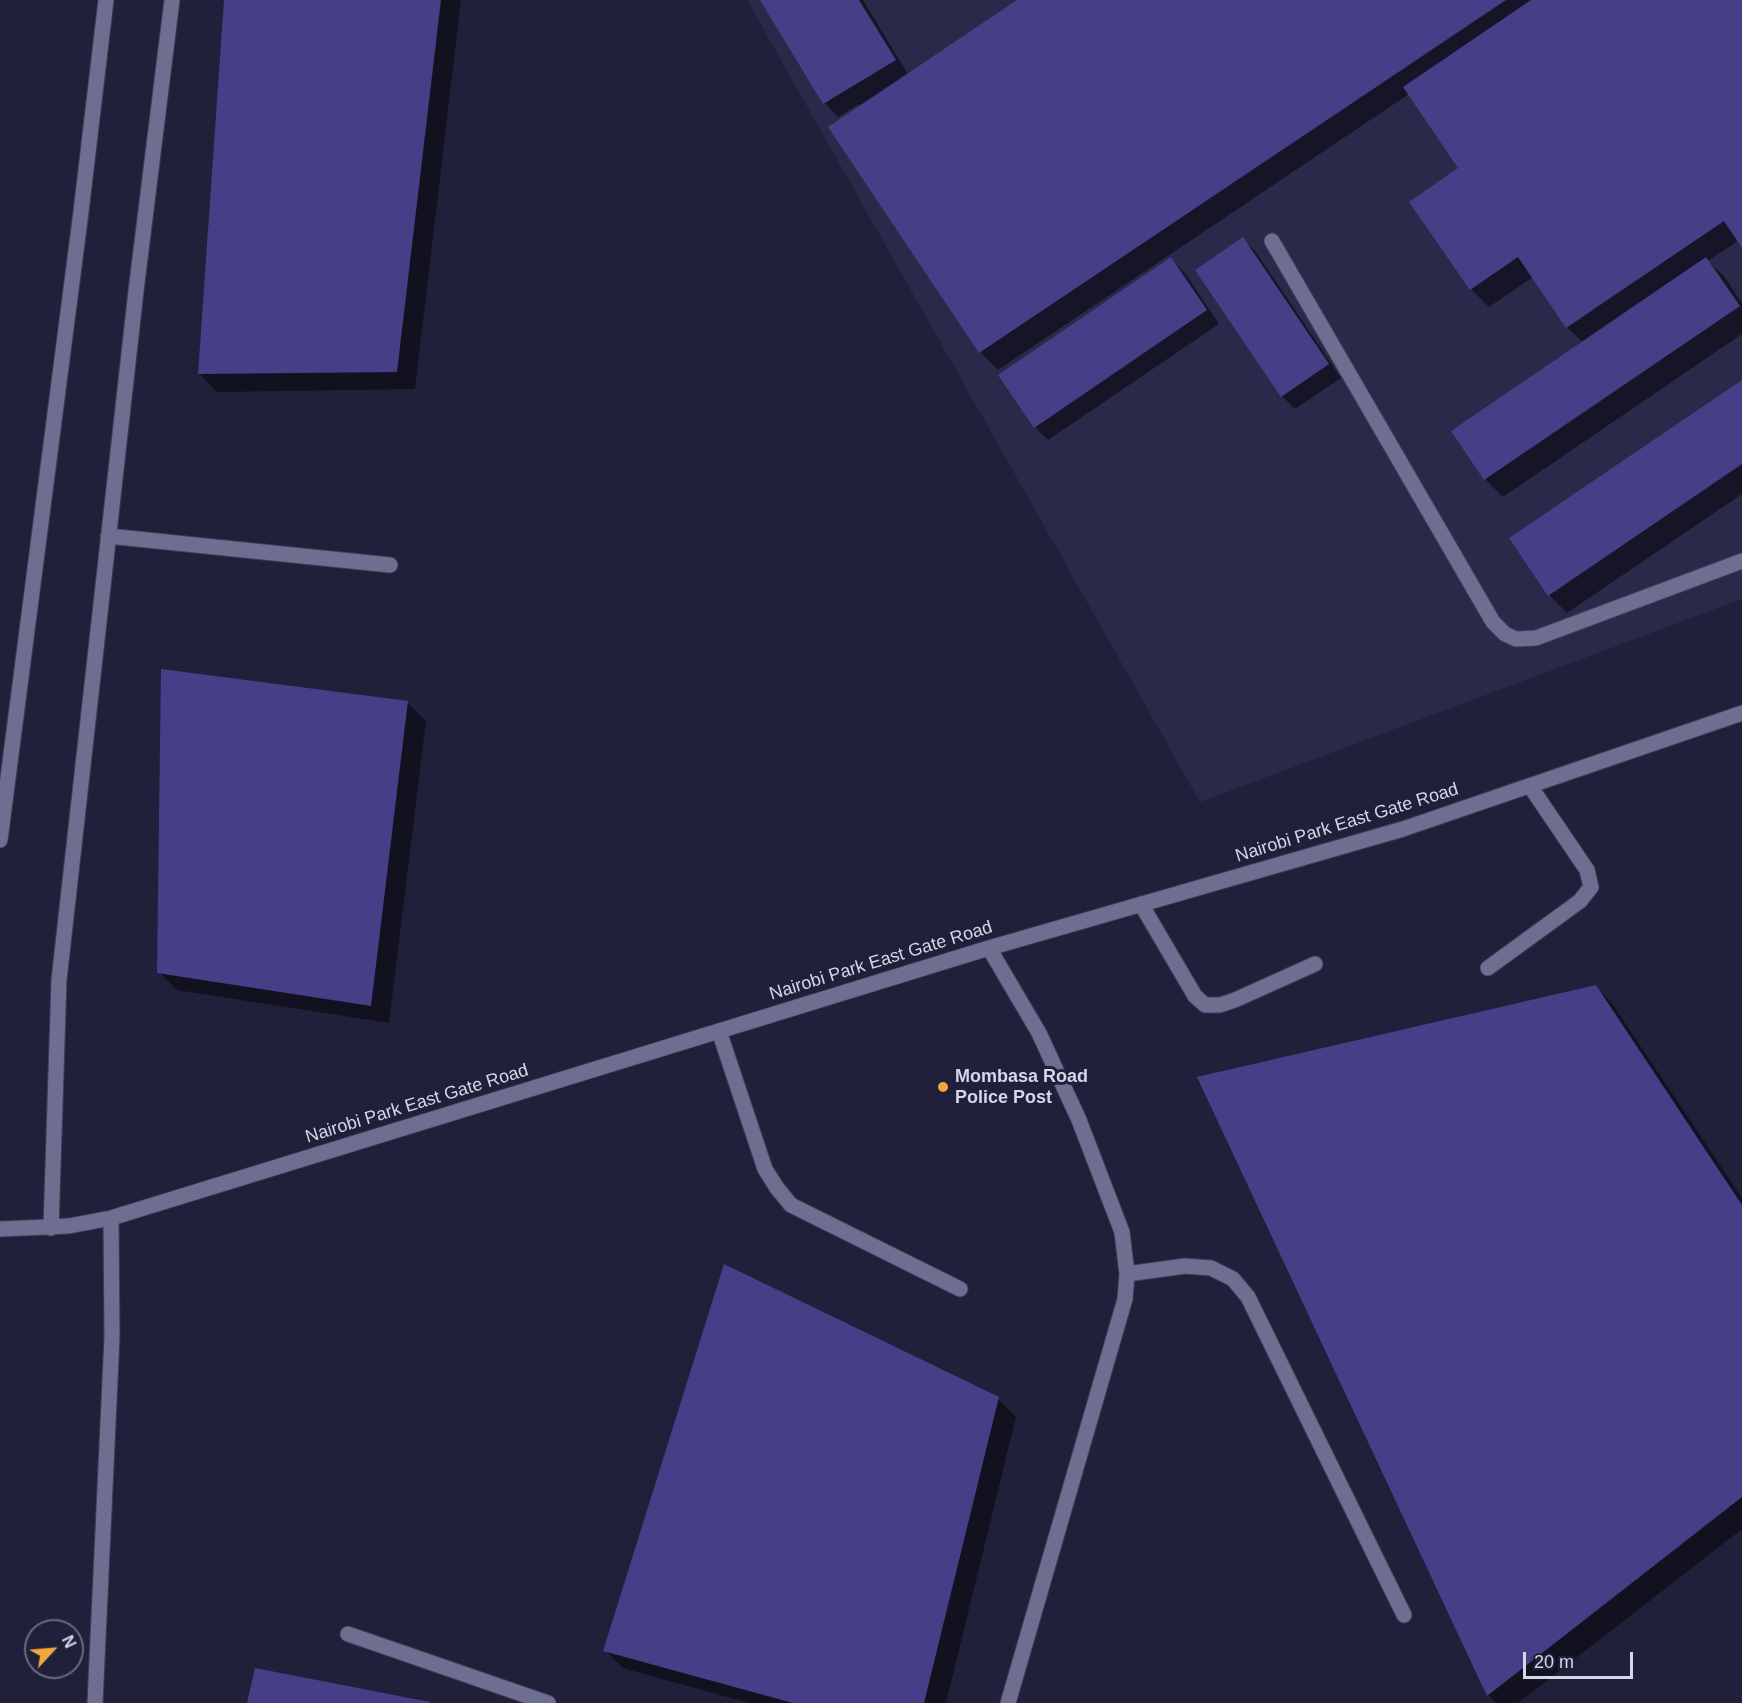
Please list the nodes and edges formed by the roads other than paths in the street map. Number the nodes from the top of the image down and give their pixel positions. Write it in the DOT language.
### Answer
graph roads {
  1 [pos="106,0"];
  2 [pos="172,0"];
  3 [pos="1272,241"];
  4 [pos="108,536"];
  5 [pos="1742,561"];
  6 [pos="390,565"];
  7 [pos="1742,713"];
  8 [pos="1530,786"];
  9 [pos="0,840"];
  10 [pos="1141,904"];
  11 [pos="989,948"];
  12 [pos="1315,964"];
  13 [pos="1488,968"];
  14 [pos="719,1031"];
  15 [pos="111,1218"];
  16 [pos="51,1228"];
  17 [pos="0,1229"];
  18 [pos="1128,1274"];
  19 [pos="960,1289"];
  20 [pos="1404,1615"];
  21 [pos="348,1634"];
  22 [pos="95,1703"];
  23 [pos="548,1703"];
  24 [pos="1008,1703"];
  1 -- 9 [label="street"];
  2 -- 4 [label="street"];
  3 -- 5 [label="street"];
  4 -- 6 [label="street"];
  4 -- 16 [label="street"];
  7 -- 8 [label="street, Nairobi Park East Gate Road"];
  8 -- 10 [label="street, Nairobi Park East Gate Road"];
  8 -- 13 [label="street"];
  10 -- 11 [label="street, Nairobi Park East Gate Road"];
  10 -- 12 [label="street"];
  11 -- 14 [label="street, Nairobi Park East Gate Road"];
  11 -- 18 [label="street"];
  14 -- 15 [label="street, Nairobi Park East Gate Road"];
  14 -- 19 [label="street"];
  15 -- 16 [label="street, Nairobi Park East Gate Road"];
  15 -- 22 [label="street"];
  16 -- 17 [label="street, Nairobi Park East Gate Road"];
  18 -- 20 [label="street"];
  18 -- 24 [label="street"];
  21 -- 23 [label="street"];
}
